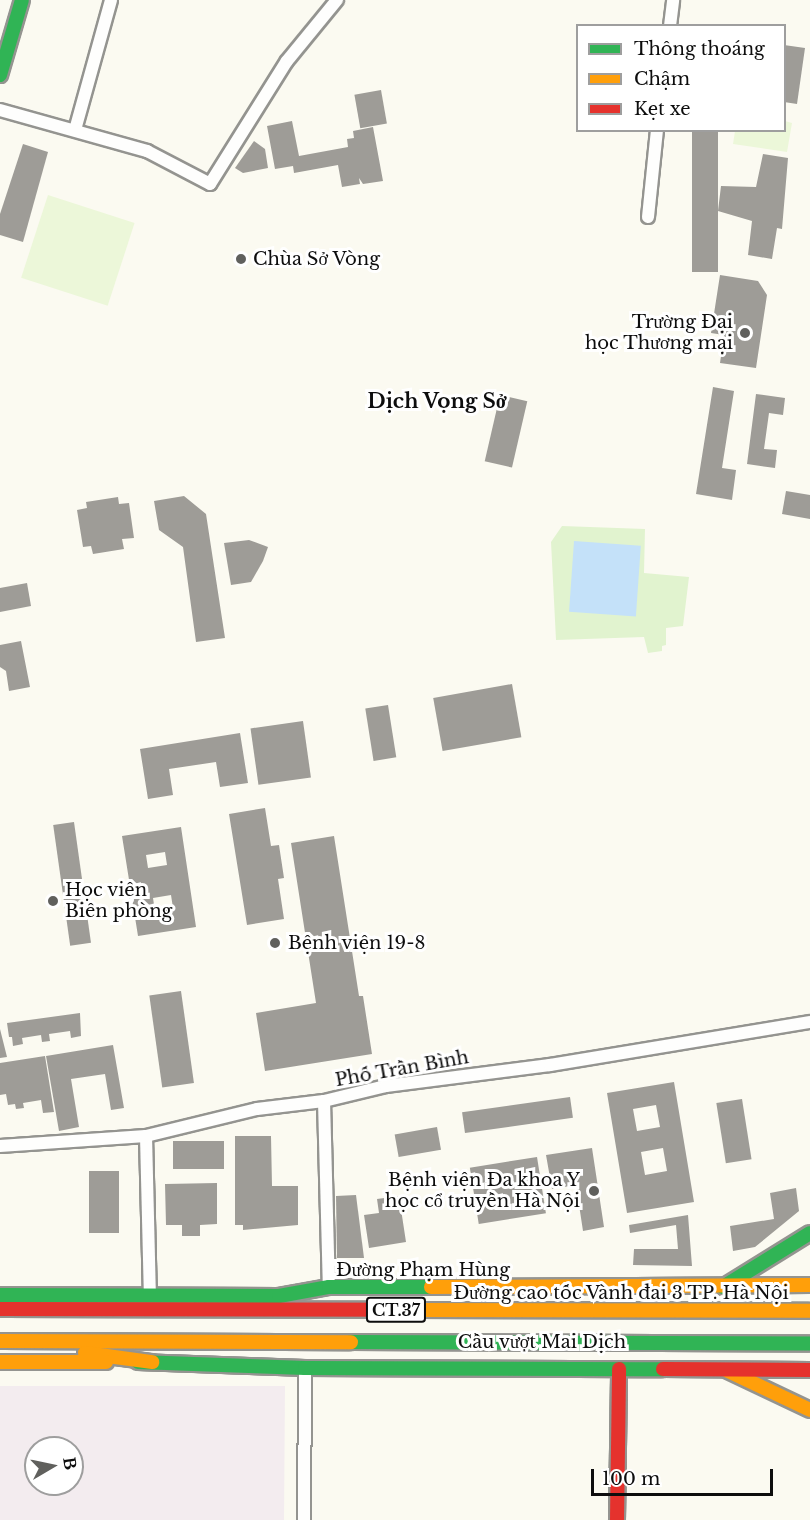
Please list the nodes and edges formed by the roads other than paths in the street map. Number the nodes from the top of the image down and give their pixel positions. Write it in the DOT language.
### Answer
graph roads {
  1 [pos="22,0"];
  2 [pos="111,0"];
  3 [pos="337,0"];
  4 [pos="673,0"];
  5 [pos="670,24"];
  6 [pos="0,75"];
  7 [pos="0,110"];
  8 [pos="75,130"];
  9 [pos="657,132"];
  10 [pos="648,217"];
  11 [pos="810,1022"];
  12 [pos="324,1101"];
  13 [pos="146,1136"];
  14 [pos="0,1146"];
  15 [pos="810,1233"];
  16 [pos="810,1285"];
  17 [pos="329,1287"];
  18 [pos="723,1287"];
  19 [pos="0,1295"];
  20 [pos="150,1295"];
  21 [pos="810,1295"];
  22 [pos="279,1296"];
  23 [pos="0,1308"];
  24 [pos="810,1311"];
  25 [pos="0,1342"];
  26 [pos="810,1344"];
  27 [pos="810,1360"];
  28 [pos="0,1362"];
  29 [pos="152,1362"];
  30 [pos="274,1364"];
  31 [pos="720,1367"];
  32 [pos="305,1368"];
  33 [pos="619,1369"];
  34 [pos="810,1370"];
  35 [pos="810,1410"];
  36 [pos="304,1520"];
  37 [pos="617,1520"];
  1 -- 6 [label="main road"];
  2 -- 8 [label="street"];
  3 -- 8 [label="street"];
  4 -- 5 [label="street"];
  7 -- 8 [label="street"];
  9 -- 10 [label="street"];
  11 -- 12 [label="street, Phố Trần Bình"];
  12 -- 13 [label="street, Phố Trần Bình"];
  12 -- 17 [label="street"];
  13 -- 14 [label="street, Phố Trần Bình"];
  13 -- 20 [label="street"];
  15 -- 18 [label="main road"];
  16 -- 18 [label="main road, Đường Phạm Hùng"];
  17 -- 18 [label="main road, Đường Phạm Hùng"];
  17 -- 22 [label="main road, Đường Phạm Hùng"];
  19 -- 20 [label="main road, Đường Phạm Hùng"];
  20 -- 22 [label="main road, Đường Phạm Hùng"];
  20 -- 23 [label="main road"];
  21 -- 22 [label="main road"];
  23 -- 24 [label="main road, Đường cao tốc Vành đai 3 TP. Hà Nội / CT.37"];
  25 -- 26 [label="main road, CT.37"];
  25 -- 29 [label="main road"];
  27 -- 30 [label="main road, Cầu vượt Mai Dịch"];
  28 -- 29 [label="main road"];
  29 -- 30 [label="main road"];
  30 -- 32 [label="main road"];
  31 -- 33 [label="main road"];
  31 -- 34 [label="main road"];
  31 -- 35 [label="main road"];
  32 -- 33 [label="main road"];
  32 -- 36 [label="street"];
  33 -- 37 [label="main road"];
}
